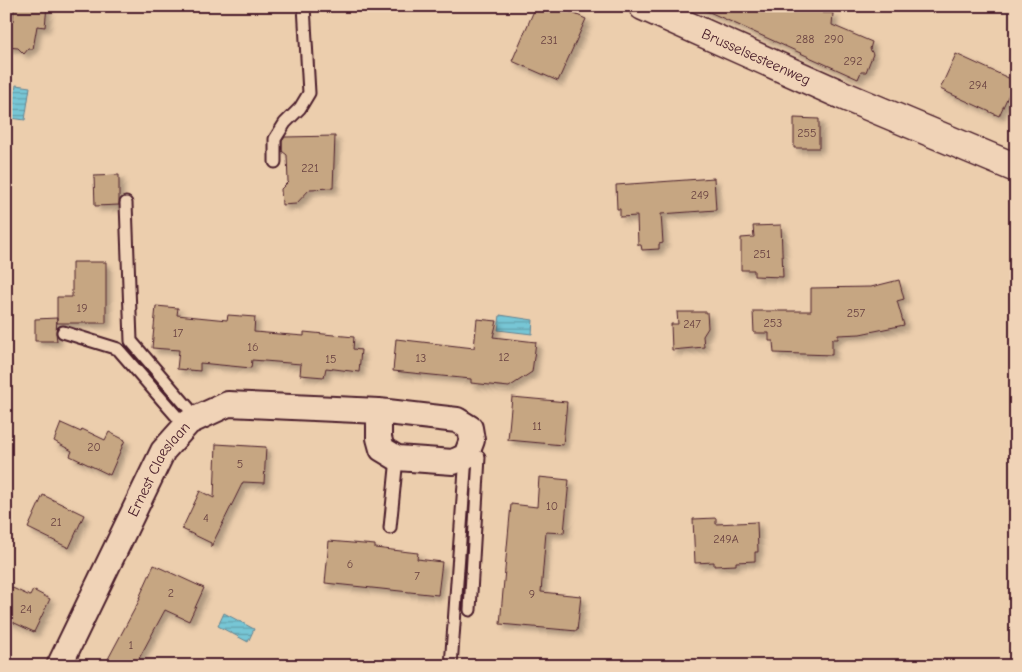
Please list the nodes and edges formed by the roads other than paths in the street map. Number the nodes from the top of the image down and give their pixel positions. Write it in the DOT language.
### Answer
graph roads {
  1 [pos="304,6"];
  2 [pos="643,6"];
  3 [pos="275,162"];
  4 [pos="1016,168"];
  5 [pos="126,203"];
  6 [pos="63,332"];
  7 [pos="379,411"];
  8 [pos="191,422"];
  9 [pos="466,456"];
  10 [pos="397,458"];
  11 [pos="390,528"];
  12 [pos="470,610"];
  13 [pos="59,666"];
  14 [pos="451,666"];
  1 -- 3 [label="lane"];
  2 -- 4 [label="street, Brusselsesteenweg"];
  5 -- 8 [label="lane"];
  6 -- 8 [label="lane"];
  7 -- 8 [label="street, Ernest Claeslaan"];
  7 -- 9 [label="street, Ernest Claeslaan"];
  7 -- 10 [label="street"];
  8 -- 13 [label="street, Ernest Claeslaan"];
  9 -- 10 [label="street"];
  9 -- 12 [label="lane"];
  9 -- 14 [label="lane"];
  10 -- 11 [label="lane"];
}
